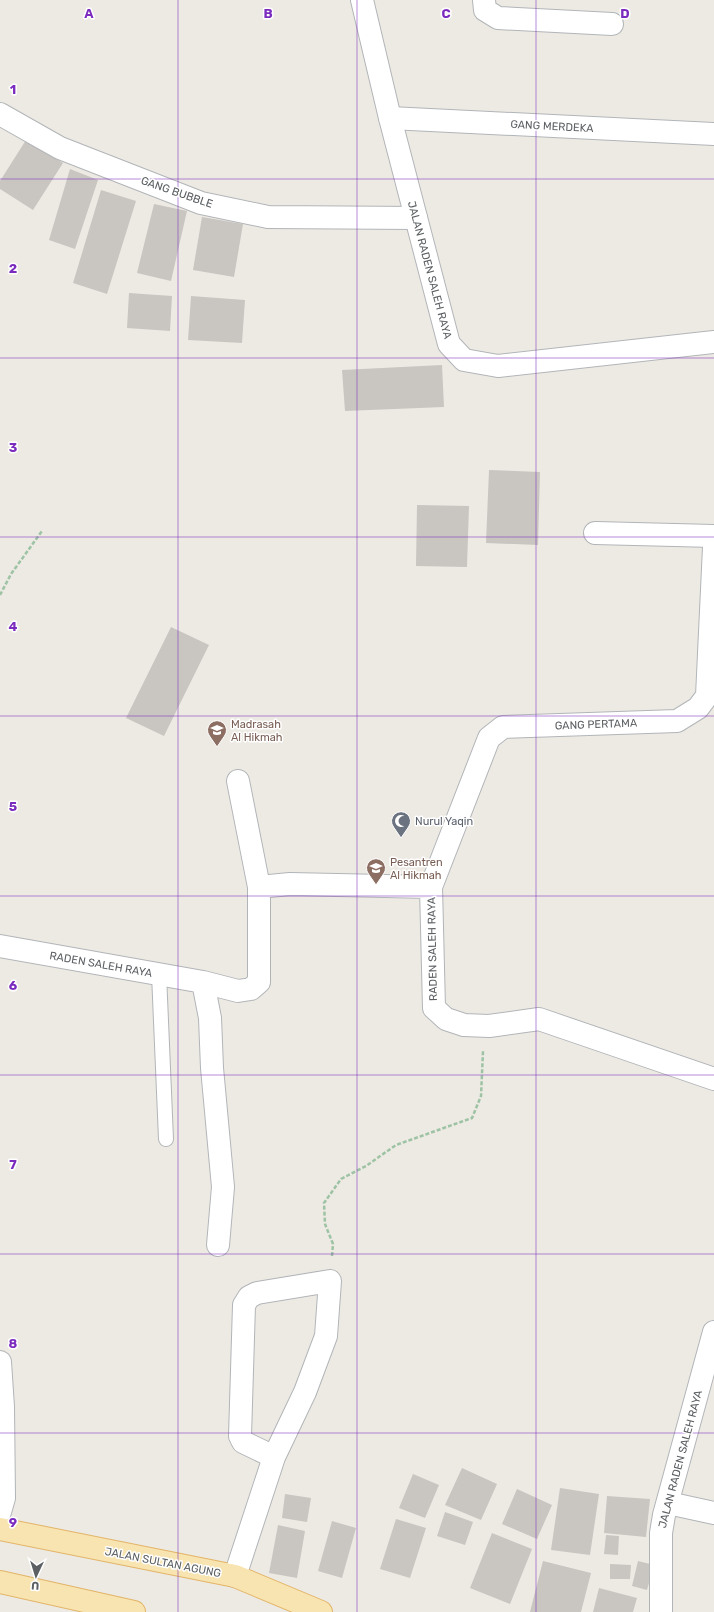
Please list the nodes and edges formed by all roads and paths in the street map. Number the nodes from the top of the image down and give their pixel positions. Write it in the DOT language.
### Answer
graph roads {
  1 [pos="362,0"];
  2 [pos="484,0"];
  3 [pos="612,24"];
  4 [pos="0,114"];
  5 [pos="390,118"];
  6 [pos="714,134"];
  7 [pos="416,218"];
  8 [pos="714,342"];
  9 [pos="42,531"];
  10 [pos="595,533"];
  11 [pos="714,536"];
  12 [pos="714,547"];
  13 [pos="0,595"];
  14 [pos="238,781"];
  15 [pos="259,887"];
  16 [pos="431,887"];
  17 [pos="0,946"];
  18 [pos="159,974"];
  19 [pos="203,982"];
  20 [pos="489,1026"];
  21 [pos="714,1079"];
  22 [pos="166,1139"];
  23 [pos="218,1245"];
  24 [pos="330,1281"];
  25 [pos="714,1332"];
  26 [pos="0,1362"];
  27 [pos="274,1456"];
  28 [pos="668,1503"];
  29 [pos="0,1512"];
  30 [pos="714,1513"];
  31 [pos="0,1530"];
  32 [pos="235,1576"];
  33 [pos="0,1582"];
  34 [pos="134,1612"];
  35 [pos="321,1612"];
  36 [pos="661,1612"];
  1 -- 5 [label="street, JALAN RADEN SALEH RAYA"];
  2 -- 3 [label="street"];
  4 -- 7 [label="street, GANG BUBBLE"];
  5 -- 6 [label="street, GANG MERDEKA"];
  5 -- 7 [label="street, JALAN RADEN SALEH RAYA"];
  7 -- 8 [label="street, JALAN RADEN SALEH RAYA"];
  9 -- 13 [label="path"];
  10 -- 11 [label="street"];
  12 -- 16 [label="street, GANG PERTAMA"];
  14 -- 15 [label="street"];
  15 -- 16 [label="street, RADEN SALEH RAYA"];
  15 -- 19 [label="street, RADEN SALEH RAYA"];
  16 -- 20 [label="street, RADEN SALEH RAYA"];
  17 -- 18 [label="street, RADEN SALEH RAYA"];
  18 -- 19 [label="street, RADEN SALEH RAYA"];
  18 -- 22 [label="lane"];
  19 -- 23 [label="street"];
  20 -- 21 [label="street, RADEN SALEH RAYA"];
  20 -- 24 [label="path"];
  24 -- 27 [label="street"];
  24 -- 27 [label="street"];
  25 -- 28 [label="street, JALAN RADEN SALEH RAYA"];
  26 -- 29 [label="street"];
  27 -- 32 [label="street"];
  28 -- 30 [label="street"];
  28 -- 36 [label="street, JALAN RADEN SALEH RAYA"];
  31 -- 32 [label="main road, JALAN SULTAN AGUNG"];
  32 -- 35 [label="main road, JALAN SULTAN AGUNG"];
  33 -- 34 [label="main road"];
}
